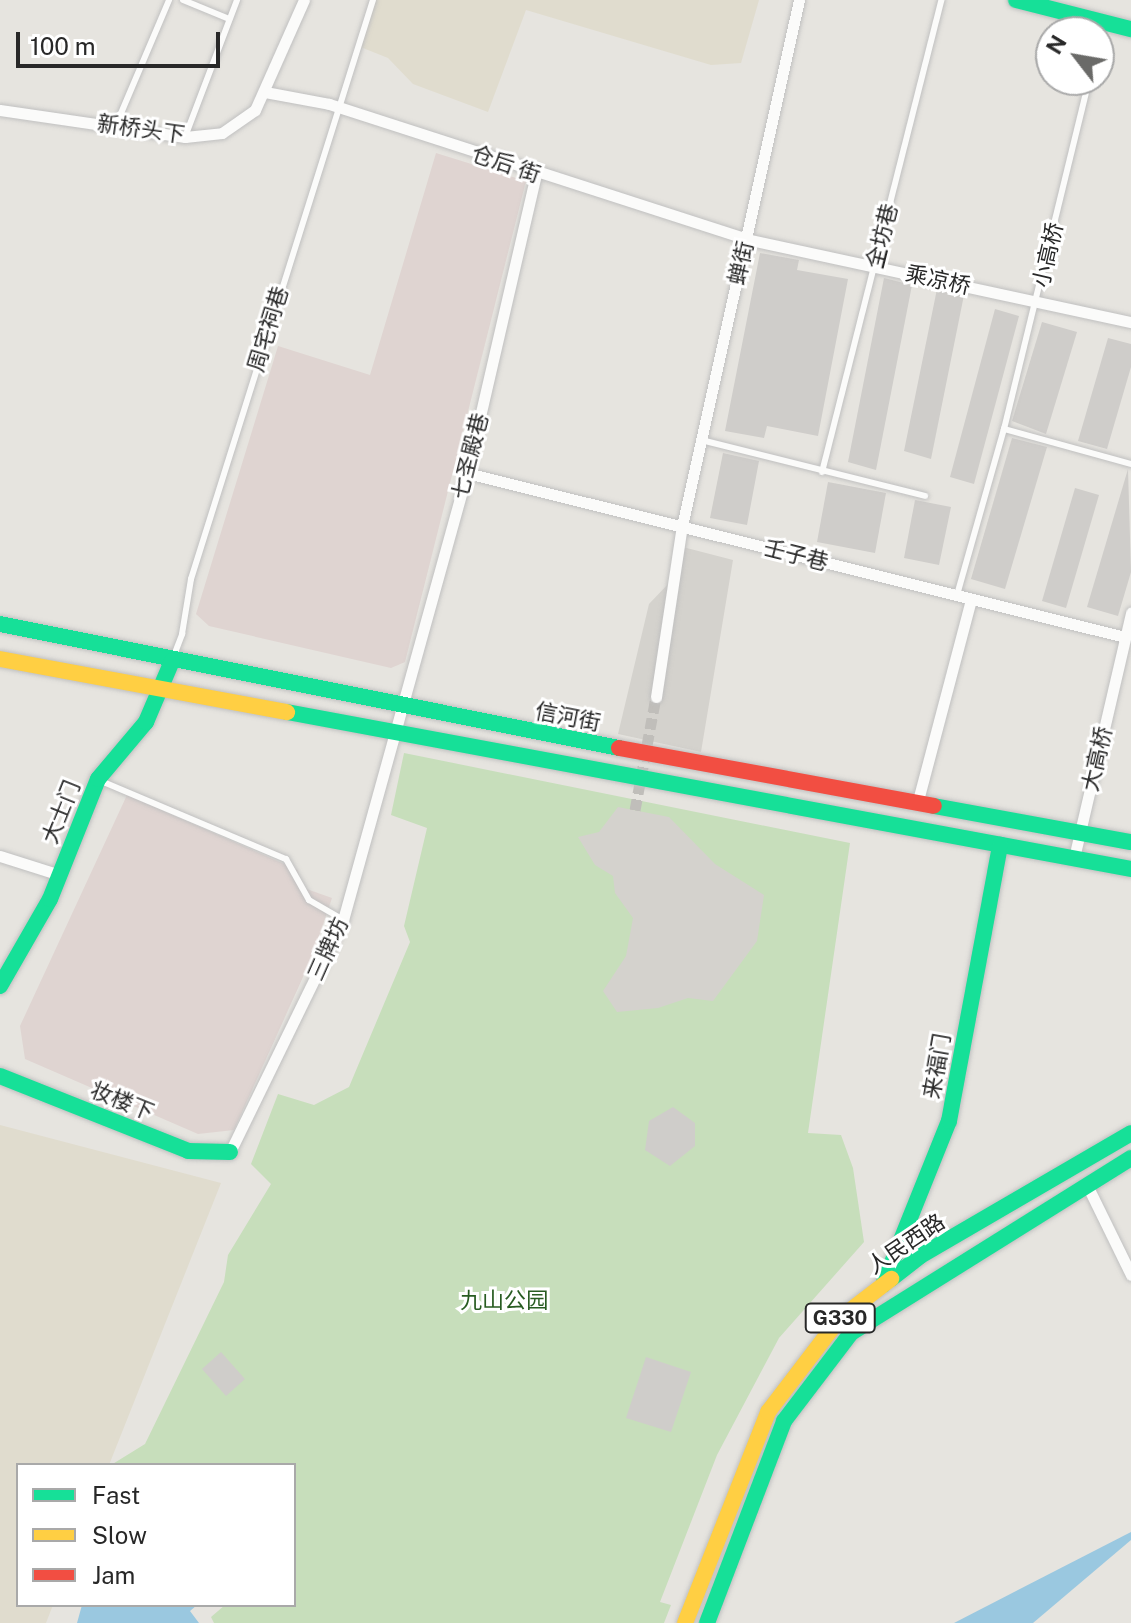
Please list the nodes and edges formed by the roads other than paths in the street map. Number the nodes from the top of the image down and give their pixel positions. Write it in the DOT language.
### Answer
graph roads {
  1 [pos="169,0"];
  2 [pos="183,0"];
  3 [pos="237,0"];
  4 [pos="304,0"];
  5 [pos="373,0"];
  6 [pos="799,0"];
  7 [pos="941,0"];
  8 [pos="1016,0"];
  9 [pos="1050,3"];
  10 [pos="1077,16"];
  11 [pos="229,19"];
  12 [pos="265,92"];
  13 [pos="1085,96"];
  14 [pos="336,106"];
  15 [pos="0,110"];
  16 [pos="116,125"];
  17 [pos="185,137"];
  18 [pos="536,174"];
  19 [pos="746,239"];
  20 [pos="874,267"];
  21 [pos="1037,302"];
  22 [pos="1131,322"];
  23 [pos="1004,429"];
  24 [pos="701,440"];
  25 [pos="1131,464"];
  26 [pos="822,472"];
  27 [pos="467,473"];
  28 [pos="925,496"];
  29 [pos="682,526"];
  30 [pos="957,595"];
  31 [pos="971,599"];
  32 [pos="1131,613"];
  33 [pos="0,624"];
  34 [pos="1125,637"];
  35 [pos="0,659"];
  36 [pos="172,661"];
  37 [pos="160,691"];
  38 [pos="656,697"];
  39 [pos="402,708"];
  40 [pos="394,735"];
  41 [pos="98,779"];
  42 [pos="917,804"];
  43 [pos="1080,833"];
  44 [pos="1131,842"];
  45 [pos="1000,845"];
  46 [pos="0,856"];
  47 [pos="1074,858"];
  48 [pos="1131,869"];
  49 [pos="60,875"];
  50 [pos="343,920"];
  51 [pos="0,986"];
  52 [pos="0,1076"];
  53 [pos="1131,1133"];
  54 [pos="230,1152"];
  55 [pos="1131,1158"];
  56 [pos="1087,1185"];
  57 [pos="1131,1275"];
  58 [pos="883,1285"];
  59 [pos="685,1623"];
  60 [pos="707,1623"];
  1 -- 16 [label="lane"];
  2 -- 11 [label="lane"];
  3 -- 11 [label="lane"];
  4 -- 12 [label="street, 新桥头下"];
  5 -- 14 [label="lane, 周宅祠巷"];
  6 -- 19 [label="street, 蝉街"];
  7 -- 20 [label="lane, 全坊巷"];
  8 -- 9 [label="main road"];
  9 -- 10 [label="main road"];
  11 -- 17 [label="lane"];
  12 -- 14 [label="street, 仓后 街"];
  12 -- 17 [label="street, 新桥头下"];
  13 -- 21 [label="lane, 小高桥"];
  14 -- 18 [label="street, 仓后 街"];
  14 -- 36 [label="lane, 周宅祠巷"];
  15 -- 16 [label="street, 新桥头下"];
  16 -- 17 [label="street, 新桥头下"];
  18 -- 19 [label="street, 仓后 街"];
  18 -- 27 [label="street, 七圣殿巷"];
  19 -- 20 [label="street, 乘凉桥"];
  19 -- 24 [label="street, 蝉街"];
  20 -- 21 [label="street, 乘凉桥"];
  20 -- 26 [label="lane, 全坊巷"];
  21 -- 22 [label="street, 乘凉桥"];
  21 -- 23 [label="lane, 小高桥"];
  23 -- 25 [label="lane"];
  23 -- 30 [label="lane, 小高桥"];
  24 -- 26 [label="lane"];
  24 -- 29 [label="street, 蝉街"];
  26 -- 28 [label="lane"];
  27 -- 29 [label="street, 壬子巷"];
  27 -- 39 [label="street, 七圣殿巷"];
  29 -- 30 [label="street, 壬子巷"];
  29 -- 38 [label="street, 蝉街"];
  30 -- 31 [label="street, 壬子巷"];
  31 -- 34 [label="street, 壬子巷"];
  31 -- 42 [label="street"];
  32 -- 34 [label="street, 大高桥"];
  33 -- 36 [label="main road, 信河街"];
  34 -- 43 [label="street, 大高桥"];
  35 -- 37 [label="main road"];
  36 -- 37 [label="main road, 大士门"];
  36 -- 39 [label="main road, 信河街"];
  37 -- 40 [label="main road"];
  37 -- 41 [label="main road, 大士门"];
  39 -- 40 [label="street, 七圣殿巷"];
  39 -- 42 [label="main road, 信河街"];
  40 -- 45 [label="main road"];
  40 -- 50 [label="street, 三牌坊"];
  41 -- 49 [label="main road, 大士门"];
  41 -- 50 [label="lane"];
  42 -- 43 [label="main road, 信河街"];
  43 -- 44 [label="main road, 信河街"];
  43 -- 47 [label="street, 大高桥"];
  45 -- 47 [label="main road"];
  45 -- 58 [label="main road, 来福门"];
  46 -- 49 [label="street"];
  47 -- 48 [label="main road"];
  49 -- 51 [label="main road, 大士门"];
  50 -- 54 [label="street, 三牌坊"];
  52 -- 54 [label="main road, 妆楼下"];
  53 -- 58 [label="main road, 人民西路 / G330"];
  55 -- 56 [label="main road, 人民西路 / G330"];
  56 -- 57 [label="street"];
  56 -- 60 [label="main road, 人民西路 / G330"];
  58 -- 59 [label="main road, 人民西路 / G330"];
}
